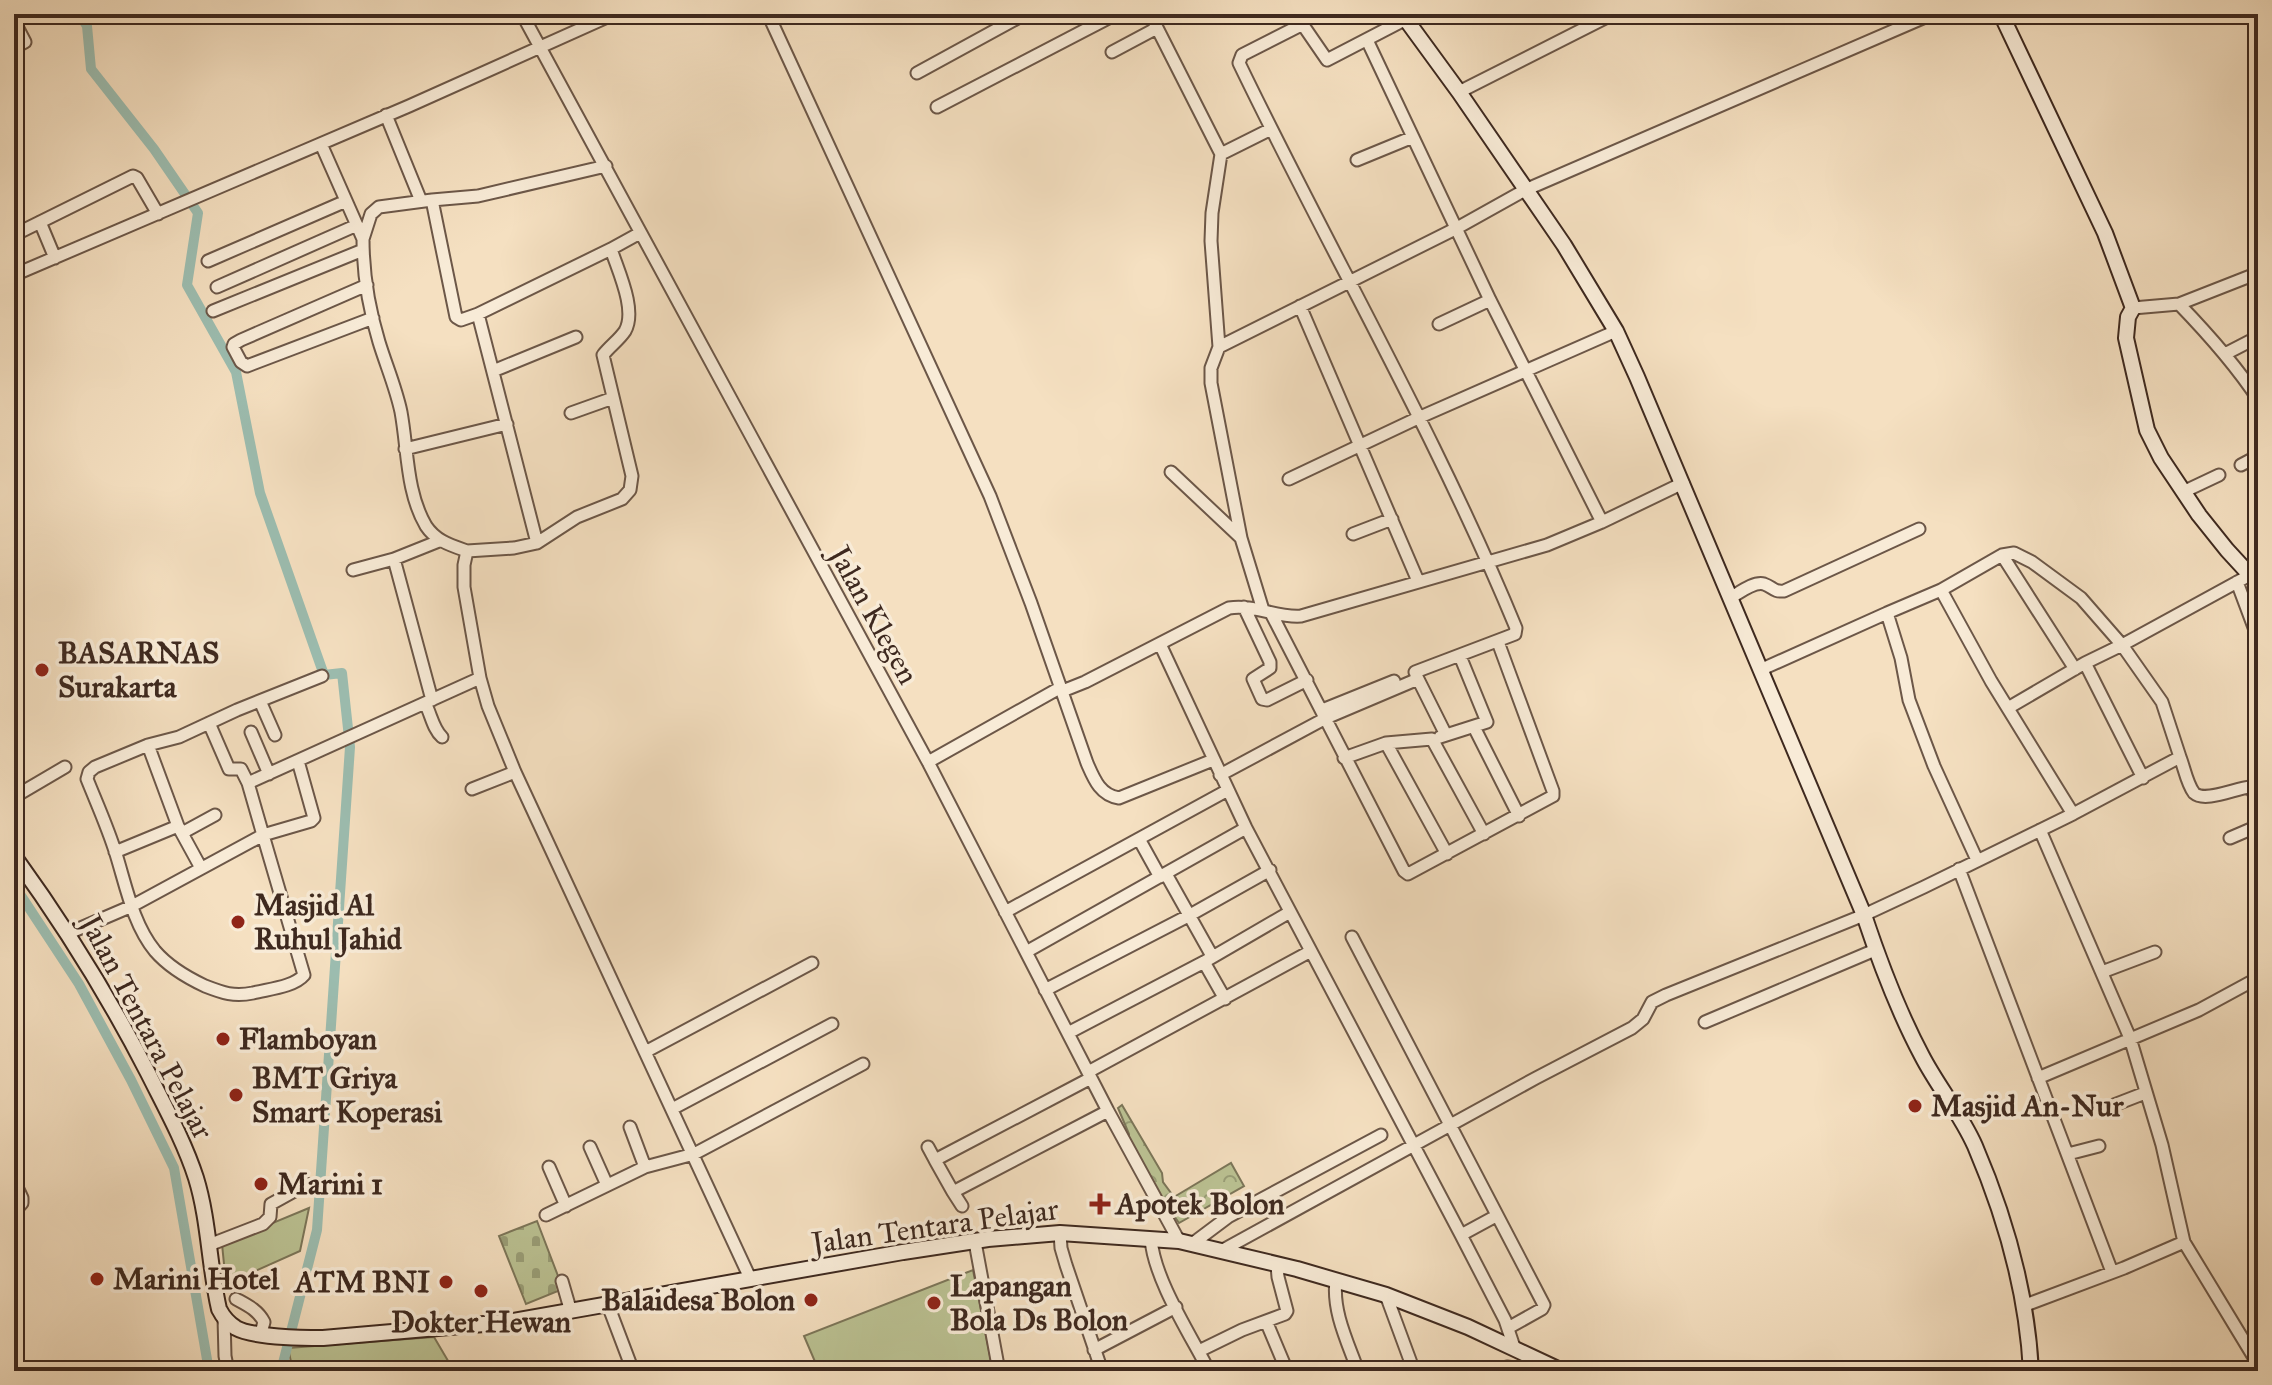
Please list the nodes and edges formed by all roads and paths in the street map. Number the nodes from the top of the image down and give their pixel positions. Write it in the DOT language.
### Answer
graph roads {
  1 [pos="522,14"];
  2 [pos="614,14"];
  3 [pos="768,14"];
  4 [pos="1025,14"];
  5 [pos="1116,14"];
  6 [pos="1150,14"];
  7 [pos="1613,14"];
  8 [pos="1932,14"];
  9 [pos="2001,14"];
  10 [pos="1404,17"];
  11 [pos="14,21"];
  12 [pos="1157,28"];
  13 [pos="1367,40"];
  14 [pos="539,47"];
  15 [pos="14,48"];
  16 [pos="1112,52"];
  17 [pos="917,73"];
  18 [pos="1459,92"];
  19 [pos="937,107"];
  20 [pos="386,115"];
  21 [pos="1271,129"];
  22 [pos="1413,137"];
  23 [pos="321,144"];
  24 [pos="1221,154"];
  25 [pos="1357,160"];
  26 [pos="606,166"];
  27 [pos="1525,190"];
  28 [pos="346,201"];
  29 [pos="427,201"];
  30 [pos="158,214"];
  31 [pos="40,222"];
  32 [pos="357,225"];
  33 [pos="1457,228"];
  34 [pos="640,233"];
  35 [pos="14,235"];
  36 [pos="363,244"];
  37 [pos="611,249"];
  38 [pos="55,258"];
  39 [pos="208,261"];
  40 [pos="2258,273"];
  41 [pos="14,275"];
  42 [pos="1350,282"];
  43 [pos="367,285"];
  44 [pos="217,287"];
  45 [pos="1490,300"];
  46 [pos="2179,304"];
  47 [pos="1300,306"];
  48 [pos="2133,308"];
  49 [pos="213,311"];
  50 [pos="478,314"];
  51 [pos="373,318"];
  52 [pos="1439,324"];
  53 [pos="1616,331"];
  54 [pos="576,337"];
  55 [pos="2258,337"];
  56 [pos="1219,347"];
  57 [pos="2225,354"];
  58 [pos="493,371"];
  59 [pos="1525,372"];
  60 [pos="613,398"];
  61 [pos="2258,399"];
  62 [pos="571,413"];
  63 [pos="1418,418"];
  64 [pos="507,424"];
  65 [pos="1361,447"];
  66 [pos="405,449"];
  67 [pos="2258,456"];
  68 [pos="2241,465"];
  69 [pos="1171,472"];
  70 [pos="2219,475"];
  71 [pos="1289,479"];
  72 [pos="1683,483"];
  73 [pos="2183,492"];
  74 [pos="1392,519"];
  75 [pos="1602,522"];
  76 [pos="1919,529"];
  77 [pos="1353,534"];
  78 [pos="1241,538"];
  79 [pos="439,541"];
  80 [pos="537,543"];
  81 [pos="467,551"];
  82 [pos="2002,555"];
  83 [pos="394,559"];
  84 [pos="1489,562"];
  85 [pos="353,570"];
  86 [pos="2248,576"];
  87 [pos="1418,581"];
  88 [pos="1941,590"];
  89 [pos="1730,598"];
  90 [pos="1244,607"];
  91 [pos="1267,612"];
  92 [pos="1887,613"];
  93 [pos="2258,638"];
  94 [pos="2129,641"];
  95 [pos="1498,642"];
  96 [pos="1160,644"];
  97 [pos="1460,656"];
  98 [pos="2080,666"];
  99 [pos="1760,670"];
  100 [pos="322,676"];
  101 [pos="1417,676"];
  102 [pos="480,678"];
  103 [pos="1307,680"];
  104 [pos="1062,690"];
  105 [pos="260,701"];
  106 [pos="428,701"];
  107 [pos="2008,708"];
  108 [pos="1324,714"];
  109 [pos="209,723"];
  110 [pos="1474,727"];
  111 [pos="251,732"];
  112 [pos="275,735"];
  113 [pos="1446,735"];
  114 [pos="442,737"];
  115 [pos="1432,739"];
  116 [pos="1386,743"];
  117 [pos="148,745"];
  118 [pos="2180,757"];
  119 [pos="1344,758"];
  120 [pos="1213,760"];
  121 [pos="298,761"];
  122 [pos="928,762"];
  123 [pos="65,767"];
  124 [pos="515,772"];
  125 [pos="269,774"];
  126 [pos="1220,775"];
  127 [pos="2143,778"];
  128 [pos="248,783"];
  129 [pos="472,789"];
  130 [pos="1228,790"];
  131 [pos="14,797"];
  132 [pos="2258,800"];
  133 [pos="2073,814"];
  134 [pos="215,815"];
  135 [pos="1519,816"];
  136 [pos="2258,826"];
  137 [pos="1246,828"];
  138 [pos="180,830"];
  139 [pos="2040,830"];
  140 [pos="1484,834"];
  141 [pos="263,835"];
  142 [pos="2230,838"];
  143 [pos="1139,839"];
  144 [pos="115,852"];
  145 [pos="1447,854"];
  146 [pos="14,856"];
  147 [pos="1977,860"];
  148 [pos="201,868"];
  149 [pos="1959,869"];
  150 [pos="1270,870"];
  151 [pos="1163,875"];
  152 [pos="132,906"];
  153 [pos="1005,912"];
  154 [pos="1290,912"];
  155 [pos="1190,915"];
  156 [pos="1864,915"];
  157 [pos="69,933"];
  158 [pos="1352,937"];
  159 [pos="1875,950"];
  160 [pos="1311,951"];
  161 [pos="1026,952"];
  162 [pos="2155,952"];
  163 [pos="1208,959"];
  164 [pos="812,963"];
  165 [pos="2102,972"];
  166 [pos="2258,978"];
  167 [pos="1045,990"];
  168 [pos="1225,999"];
  169 [pos="1705,1022"];
  170 [pos="832,1024"];
  171 [pos="1068,1033"];
  172 [pos="2130,1038"];
  173 [pos="647,1051"];
  174 [pos="863,1064"];
  175 [pos="1089,1075"];
  176 [pos="2038,1078"];
  177 [pos="2145,1093"];
  178 [pos="2114,1105"];
  179 [pos="672,1109"];
  180 [pos="1108,1111"];
  181 [pos="1449,1126"];
  182 [pos="630,1127"];
  183 [pos="1381,1135"];
  184 [pos="1413,1146"];
  185 [pos="2099,1146"];
  186 [pos="590,1147"];
  187 [pos="928,1147"];
  188 [pos="694,1154"];
  189 [pos="2068,1154"];
  190 [pos="935,1160"];
  191 [pos="549,1167"];
  192 [pos="645,1167"];
  193 [pos="14,1181"];
  194 [pos="307,1184"];
  195 [pos="607,1185"];
  196 [pos="953,1192"];
  197 [pos="566,1206"];
  198 [pos="962,1206"];
  199 [pos="14,1212"];
  200 [pos="546,1215"];
  201 [pos="1496,1216"];
  202 [pos="1060,1233"];
  203 [pos="1461,1235"];
  204 [pos="1151,1239"];
  205 [pos="975,1242"];
  206 [pos="1185,1242"];
  207 [pos="2184,1242"];
  208 [pos="209,1245"];
  209 [pos="1221,1251"];
  210 [pos="1277,1265"];
  211 [pos="2112,1272"];
  212 [pos="750,1278"];
  213 [pos="562,1281"];
  214 [pos="1336,1281"];
  215 [pos="1386,1295"];
  216 [pos="236,1299"];
  217 [pos="608,1305"];
  218 [pos="2023,1306"];
  219 [pos="1176,1307"];
  220 [pos="571,1312"];
  221 [pos="224,1318"];
  222 [pos="1266,1321"];
  223 [pos="1508,1328"];
  224 [pos="261,1333"];
  225 [pos="1518,1349"];
  226 [pos="1094,1350"];
  227 [pos="1199,1351"];
  228 [pos="2258,1364"];
  229 [pos="1516,1370"];
  230 [pos="228,1371"];
  231 [pos="633,1371"];
  232 [pos="999,1371"];
  233 [pos="1102,1371"];
  234 [pos="1209,1371"];
  235 [pos="1287,1371"];
  236 [pos="1358,1371"];
  237 [pos="1414,1371"];
  238 [pos="1491,1371"];
  239 [pos="1562,1371"];
  240 [pos="2031,1371"];
  1 -- 14 [label="street, Jalan Klegen"];
  2 -- 14 [label="street"];
  3 -- 104 [label="street"];
  4 -- 17 [label="street"];
  5 -- 19 [label="street"];
  6 -- 12 [label="street"];
  7 -- 18 [label="street"];
  8 -- 27 [label="street"];
  9 -- 48 [label="street"];
  10 -- 13 [label="street"];
  10 -- 18 [label="street"];
  11 -- 15 [label="street"];
  12 -- 16 [label="street"];
  12 -- 24 [label="street"];
  13 -- 21 [label="street"];
  13 -- 22 [label="street"];
  14 -- 20 [label="street"];
  14 -- 26 [label="street, Jalan Klegen"];
  18 -- 27 [label="street"];
  20 -- 23 [label="street"];
  20 -- 29 [label="street"];
  21 -- 24 [label="street"];
  21 -- 42 [label="street"];
  22 -- 25 [label="street"];
  22 -- 33 [label="street"];
  23 -- 28 [label="street"];
  23 -- 30 [label="street"];
  24 -- 56 [label="street"];
  26 -- 29 [label="street"];
  26 -- 34 [label="street, Jalan Klegen"];
  27 -- 33 [label="street"];
  27 -- 53 [label="street"];
  28 -- 32 [label="street"];
  28 -- 39 [label="street"];
  29 -- 36 [label="street"];
  29 -- 50 [label="street"];
  30 -- 31 [label="street"];
  30 -- 38 [label="street"];
  31 -- 35 [label="street"];
  31 -- 38 [label="street"];
  32 -- 36 [label="street"];
  32 -- 44 [label="street"];
  33 -- 42 [label="street"];
  33 -- 45 [label="street"];
  34 -- 37 [label="street"];
  34 -- 122 [label="street, Jalan Klegen"];
  36 -- 43 [label="street"];
  36 -- 49 [label="street"];
  37 -- 50 [label="street"];
  37 -- 60 [label="street"];
  38 -- 41 [label="street"];
  40 -- 46 [label="street"];
  42 -- 47 [label="street"];
  42 -- 63 [label="street"];
  43 -- 51 [label="street"];
  43 -- 51 [label="street"];
  45 -- 52 [label="street"];
  45 -- 59 [label="street"];
  46 -- 48 [label="street"];
  46 -- 57 [label="street"];
  47 -- 56 [label="street"];
  47 -- 65 [label="street"];
  48 -- 73 [label="street"];
  50 -- 58 [label="street"];
  51 -- 66 [label="street"];
  53 -- 59 [label="street"];
  53 -- 72 [label="street"];
  54 -- 58 [label="street"];
  55 -- 57 [label="street"];
  56 -- 78 [label="street"];
  57 -- 61 [label="street"];
  58 -- 64 [label="street"];
  59 -- 63 [label="street"];
  59 -- 75 [label="street"];
  60 -- 62 [label="street"];
  60 -- 80 [label="street"];
  63 -- 65 [label="street"];
  63 -- 84 [label="street"];
  64 -- 66 [label="street"];
  64 -- 80 [label="street"];
  65 -- 71 [label="street"];
  65 -- 74 [label="street"];
  66 -- 79 [label="street"];
  67 -- 68 [label="street"];
  69 -- 78 [label="street"];
  70 -- 73 [label="street"];
  72 -- 75 [label="street"];
  72 -- 89 [label="street"];
  73 -- 86 [label="street"];
  74 -- 77 [label="street"];
  74 -- 87 [label="street"];
  75 -- 84 [label="street"];
  76 -- 89 [label="street"];
  78 -- 91 [label="street"];
  79 -- 81 [label="street"];
  79 -- 83 [label="street"];
  80 -- 81 [label="street"];
  81 -- 102 [label="street"];
  82 -- 88 [label="street"];
  82 -- 94 [label="street"];
  82 -- 98 [label="street"];
  83 -- 85 [label="street"];
  83 -- 106 [label="street"];
  84 -- 87 [label="street"];
  84 -- 95 [label="street"];
  86 -- 93 [label="street"];
  86 -- 94 [label="street"];
  87 -- 91 [label="street"];
  88 -- 92 [label="street"];
  88 -- 107 [label="street"];
  89 -- 99 [label="street"];
  90 -- 91 [label="street"];
  90 -- 96 [label="street"];
  90 -- 103 [label="street"];
  91 -- 103 [label="street"];
  92 -- 99 [label="street"];
  92 -- 147 [label="street"];
  94 -- 98 [label="street"];
  94 -- 118 [label="street"];
  95 -- 97 [label="street"];
  95 -- 135 [label="street"];
  96 -- 104 [label="street"];
  96 -- 120 [label="street"];
  97 -- 101 [label="street"];
  97 -- 110 [label="street"];
  98 -- 107 [label="street"];
  98 -- 127 [label="street"];
  99 -- 156 [label="street"];
  100 -- 105 [label="street"];
  101 -- 108 [label="street"];
  101 -- 113 [label="street"];
  102 -- 106 [label="street"];
  102 -- 124 [label="street"];
  103 -- 108 [label="street"];
  104 -- 120 [label="street"];
  104 -- 122 [label="street"];
  105 -- 109 [label="street"];
  105 -- 112 [label="street"];
  106 -- 114 [label="street"];
  106 -- 121 [label="street"];
  107 -- 133 [label="street"];
  108 -- 119 [label="street"];
  108 -- 126 [label="street"];
  109 -- 117 [label="street"];
  109 -- 128 [label="street"];
  110 -- 113 [label="street"];
  110 -- 135 [label="street"];
  111 -- 125 [label="street"];
  113 -- 115 [label="street"];
  115 -- 116 [label="street"];
  115 -- 140 [label="street"];
  116 -- 119 [label="street"];
  116 -- 145 [label="street"];
  117 -- 138 [label="street"];
  117 -- 144 [label="street"];
  118 -- 127 [label="street"];
  118 -- 132 [label="street"];
  119 -- 145 [label="street"];
  120 -- 126 [label="street"];
  121 -- 125 [label="street"];
  121 -- 141 [label="street"];
  122 -- 153 [label="street, Jalan Klegen"];
  123 -- 131 [label="street"];
  124 -- 129 [label="street"];
  124 -- 173 [label="street"];
  125 -- 128 [label="street"];
  126 -- 130 [label="street"];
  127 -- 133 [label="street"];
  128 -- 141 [label="street"];
  130 -- 137 [label="street"];
  130 -- 143 [label="street"];
  133 -- 139 [label="street"];
  134 -- 138 [label="street"];
  135 -- 140 [label="street"];
  136 -- 142 [label="street"];
  137 -- 150 [label="street"];
  137 -- 151 [label="street"];
  138 -- 144 [label="street"];
  138 -- 148 [label="street"];
  139 -- 147 [label="street"];
  139 -- 165 [label="street"];
  140 -- 145 [label="street"];
  141 -- 148 [label="street"];
  141 -- 152 [label="street"];
  143 -- 151 [label="street"];
  143 -- 153 [label="street"];
  144 -- 152 [label="street"];
  146 -- 157 [label="street, Jalan Tentara Pelajar"];
  147 -- 149 [label="street"];
  148 -- 152 [label="street"];
  149 -- 156 [label="street"];
  149 -- 176 [label="street"];
  150 -- 154 [label="street"];
  150 -- 155 [label="street"];
  151 -- 155 [label="street"];
  151 -- 161 [label="street"];
  152 -- 157 [label="street"];
  153 -- 161 [label="street, Jalan Klegen"];
  154 -- 160 [label="street"];
  154 -- 163 [label="street"];
  155 -- 163 [label="street"];
  155 -- 167 [label="street"];
  156 -- 159 [label="street"];
  156 -- 181 [label="street"];
  157 -- 208 [label="street, Jalan Tentara Pelajar"];
  158 -- 181 [label="street"];
  159 -- 169 [label="street"];
  159 -- 218 [label="street"];
  160 -- 168 [label="street"];
  160 -- 184 [label="street"];
  161 -- 167 [label="street, Jalan Klegen"];
  162 -- 165 [label="street"];
  163 -- 168 [label="street"];
  163 -- 171 [label="street"];
  164 -- 173 [label="street"];
  165 -- 172 [label="street"];
  166 -- 172 [label="street"];
  167 -- 171 [label="street, Jalan Klegen"];
  168 -- 175 [label="street"];
  170 -- 179 [label="street"];
  171 -- 175 [label="street, Jalan Klegen"];
  172 -- 176 [label="street"];
  172 -- 177 [label="street"];
  173 -- 179 [label="street"];
  174 -- 188 [label="street"];
  175 -- 180 [label="street, Jalan Klegen"];
  175 -- 190 [label="street"];
  176 -- 189 [label="street"];
  177 -- 178 [label="street"];
  177 -- 207 [label="street"];
  179 -- 188 [label="street"];
  180 -- 196 [label="street"];
  180 -- 206 [label="street, Jalan Klegen"];
  181 -- 184 [label="street"];
  181 -- 201 [label="street"];
  182 -- 192 [label="street"];
  183 -- 206 [label="street"];
  184 -- 203 [label="street"];
  184 -- 209 [label="street"];
  185 -- 189 [label="street"];
  186 -- 195 [label="street"];
  187 -- 190 [label="street"];
  188 -- 192 [label="street"];
  188 -- 212 [label="street"];
  189 -- 211 [label="street"];
  190 -- 196 [label="street"];
  191 -- 197 [label="street"];
  192 -- 195 [label="street"];
  193 -- 199 [label="street"];
  194 -- 208 [label="street"];
  195 -- 197 [label="street"];
  196 -- 198 [label="street"];
  197 -- 200 [label="street"];
  201 -- 203 [label="street"];
  201 -- 223 [label="street"];
  202 -- 204 [label="street, Jalan Tentara Pelajar"];
  202 -- 205 [label="street, Jalan Tentara Pelajar"];
  202 -- 226 [label="street"];
  203 -- 223 [label="street"];
  204 -- 206 [label="street, Jalan Tentara Pelajar"];
  204 -- 219 [label="street"];
  205 -- 212 [label="street, Jalan Tentara Pelajar"];
  205 -- 232 [label="street"];
  206 -- 209 [label="street, Jalan Tentara Pelajar"];
  207 -- 211 [label="street"];
  207 -- 228 [label="street"];
  208 -- 221 [label="street, Jalan Tentara Pelajar"];
  209 -- 210 [label="street, Jalan Tentara Pelajar"];
  210 -- 214 [label="street, Jalan Tentara Pelajar"];
  210 -- 222 [label="street"];
  211 -- 218 [label="street"];
  212 -- 217 [label="street, Jalan Tentara Pelajar"];
  213 -- 220 [label="street"];
  214 -- 215 [label="street, Jalan Tentara Pelajar"];
  214 -- 236 [label="street"];
  215 -- 225 [label="street, Jalan Tentara Pelajar"];
  215 -- 237 [label="street"];
  216 -- 224 [label="street"];
  217 -- 220 [label="street, Jalan Tentara Pelajar"];
  217 -- 231 [label="street"];
  218 -- 240 [label="street"];
  219 -- 226 [label="street"];
  219 -- 227 [label="street"];
  220 -- 224 [label="street, Jalan Tentara Pelajar"];
  221 -- 224 [label="street"];
  221 -- 230 [label="street"];
  222 -- 227 [label="street"];
  222 -- 235 [label="street"];
  223 -- 225 [label="street"];
  225 -- 229 [label="street"];
  225 -- 239 [label="street, Jalan Tentara Pelajar"];
  226 -- 233 [label="street"];
  227 -- 234 [label="street"];
  229 -- 238 [label="street"];
}
